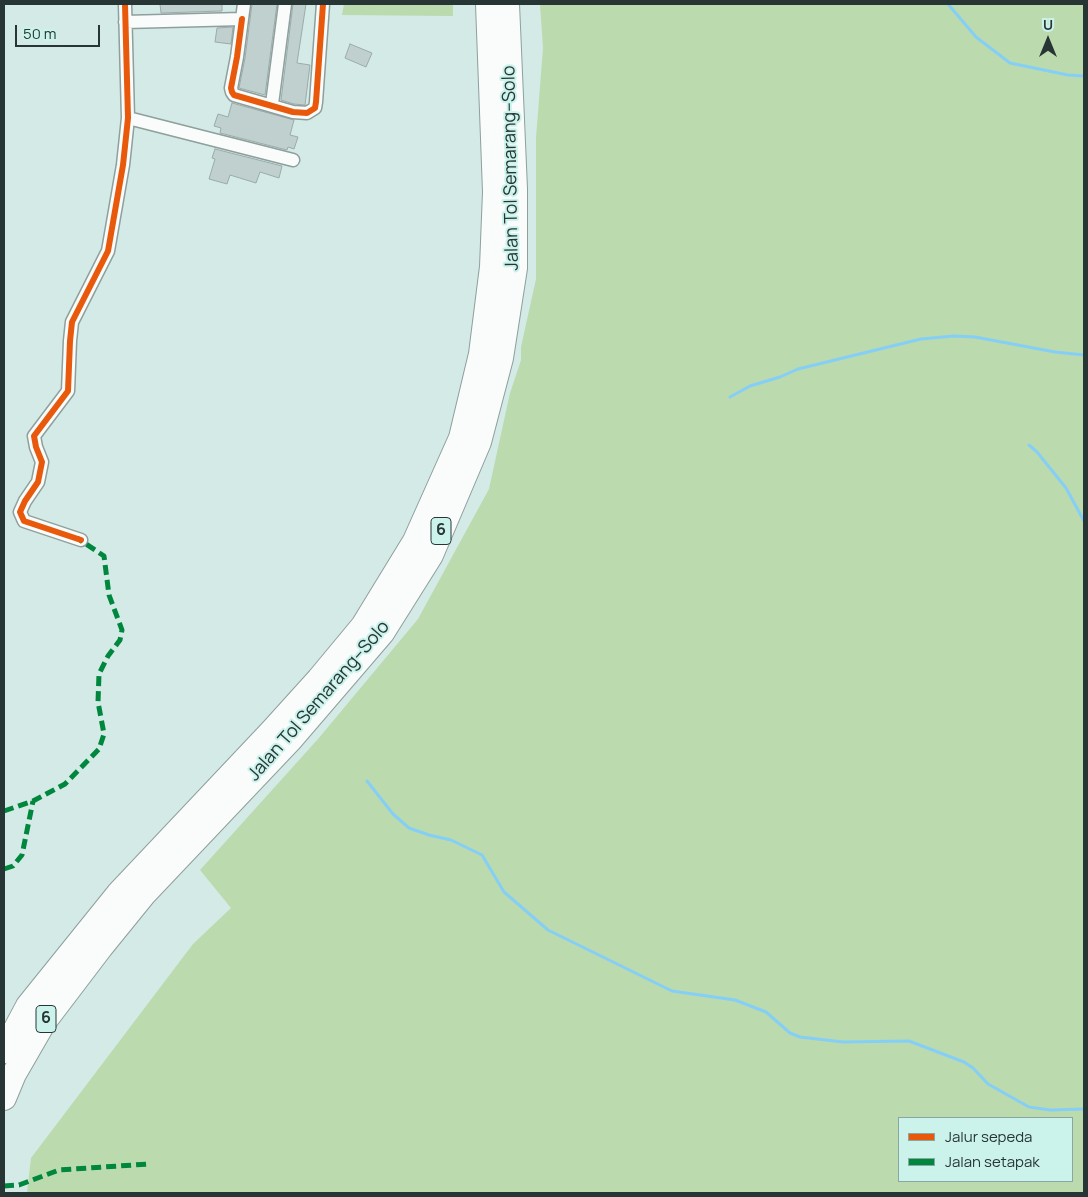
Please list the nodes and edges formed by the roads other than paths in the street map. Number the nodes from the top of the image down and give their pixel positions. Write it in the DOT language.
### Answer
graph roads {
  1 [pos="125,4"];
  2 [pos="244,4"];
  3 [pos="284,4"];
  4 [pos="323,4"];
  5 [pos="488,4"];
  6 [pos="507,4"];
  7 [pos="242,19"];
  8 [pos="125,22"];
  9 [pos="272,104"];
  10 [pos="128,118"];
  11 [pos="293,160"];
  12 [pos="81,540"];
  13 [pos="94,938"];
  14 [pos="4,1051"];
  15 [pos="4,1098"];
  1 -- 8 [label="street"];
  2 -- 7 [label="street"];
  3 -- 9 [label="street"];
  4 -- 9 [label="street"];
  5 -- 13 [label="highway, Jalan Tol Semarang–Solo / 6"];
  6 -- 13 [label="highway, Jalan Tol Semarang–Solo / 6"];
  7 -- 8 [label="street"];
  7 -- 9 [label="street"];
  8 -- 10 [label="street"];
  10 -- 11 [label="street"];
  10 -- 12 [label="street"];
  13 -- 14 [label="highway, Jalan Tol Semarang–Solo / 6"];
  13 -- 15 [label="highway, Jalan Tol Semarang–Solo / 6"];
}
